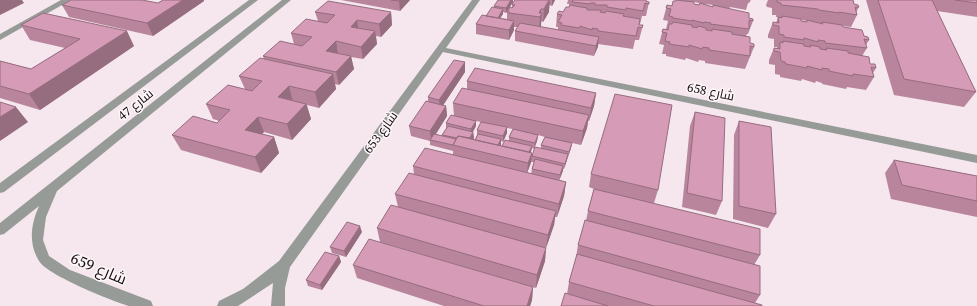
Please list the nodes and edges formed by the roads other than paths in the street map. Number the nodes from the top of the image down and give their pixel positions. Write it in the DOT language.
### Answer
graph roads {
  1 [pos="67,0"];
  2 [pos="254,0"];
  3 [pos="287,0"];
  4 [pos="476,0"];
  5 [pos="0,37"];
  6 [pos="440,49"];
  7 [pos="977,159"];
  8 [pos="52,188"];
  9 [pos="0,189"];
  10 [pos="0,230"];
  11 [pos="284,265"];
  12 [pos="146,306"];
  13 [pos="224,306"];
  14 [pos="278,306"];
  1 -- 5 [label="street"];
  2 -- 9 [label="street, شارع 47"];
  3 -- 8 [label="street, شارع 47"];
  4 -- 6 [label="street, شارع 653"];
  6 -- 7 [label="street, شارع 658"];
  6 -- 11 [label="street, شارع 653"];
  8 -- 10 [label="street, شارع 47"];
  8 -- 12 [label="street, شارع 659"];
  11 -- 13 [label="street, شارع 653"];
  11 -- 14 [label="street, شارع 653"];
}
